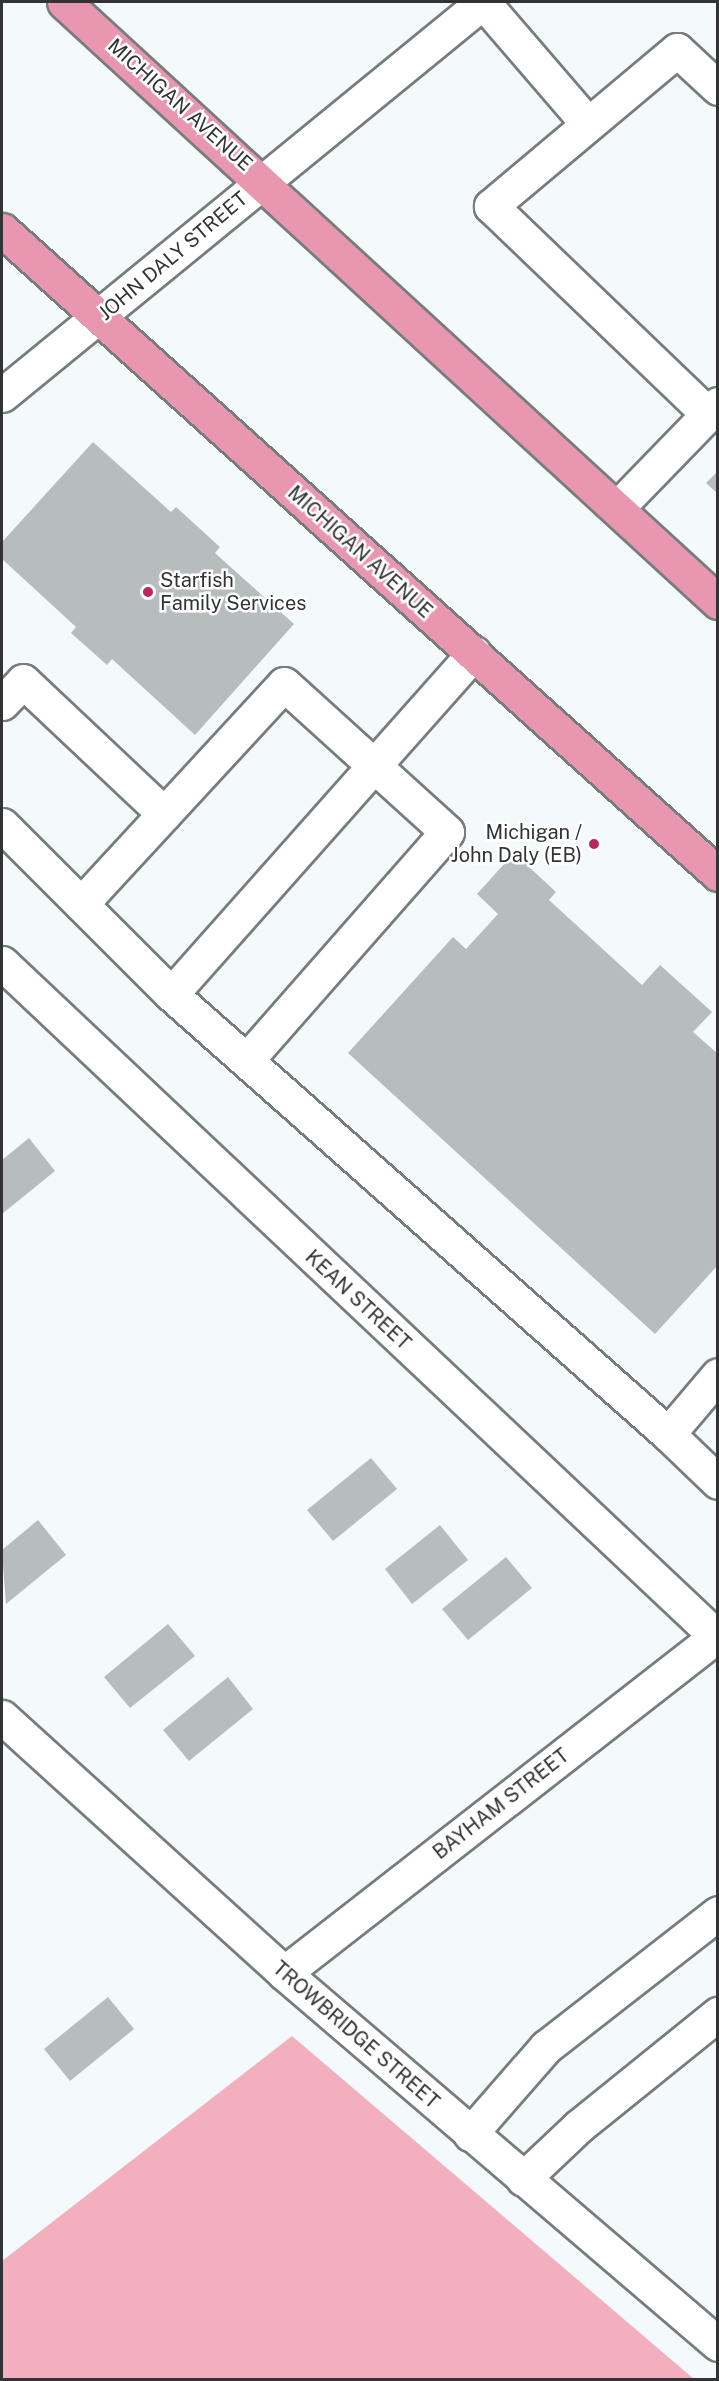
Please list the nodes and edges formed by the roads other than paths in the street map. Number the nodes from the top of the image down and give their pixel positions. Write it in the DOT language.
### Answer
graph roads {
  1 [pos="64,2"];
  2 [pos="478,3"];
  3 [pos="717,88"];
  4 [pos="588,124"];
  5 [pos="264,180"];
  6 [pos="2,230"];
  7 [pos="97,319"];
  8 [pos="2,395"];
  9 [pos="713,409"];
  10 [pos="617,508"];
  11 [pos="717,602"];
  12 [pos="474,653"];
  13 [pos="2,704"];
  14 [pos="373,765"];
  15 [pos="164,814"];
  16 [pos="2,825"];
  17 [pos="717,874"];
  18 [pos="81,904"];
  19 [pos="2,963"];
  20 [pos="171,994"];
  21 [pos="247,1060"];
  22 [pos="717,1375"];
  23 [pos="668,1434"];
  24 [pos="717,1482"];
  25 [pos="717,1636"];
  26 [pos="2,1717"];
  27 [pos="717,1913"];
  28 [pos="285,1973"];
  29 [pos="717,2014"];
  30 [pos="470,2134"];
  31 [pos="523,2179"];
  32 [pos="717,2344"];
  1 -- 5 [label="main road, MICHIGAN AVENUE"];
  2 -- 4 [label="street"];
  2 -- 5 [label="street, JOHN DALY STREET"];
  3 -- 4 [label="street"];
  4 -- 9 [label="street"];
  5 -- 7 [label="street, JOHN DALY STREET"];
  5 -- 10 [label="main road, MICHIGAN AVENUE"];
  6 -- 7 [label="main road, MICHIGAN AVENUE"];
  7 -- 8 [label="street, JOHN DALY STREET"];
  7 -- 12 [label="main road, MICHIGAN AVENUE"];
  9 -- 10 [label="street"];
  10 -- 11 [label="main road, MICHIGAN AVENUE"];
  12 -- 14 [label="street"];
  12 -- 17 [label="main road, MICHIGAN AVENUE"];
  13 -- 15 [label="street"];
  14 -- 15 [label="street"];
  14 -- 20 [label="street"];
  14 -- 21 [label="street"];
  15 -- 18 [label="street"];
  16 -- 18 [label="street"];
  18 -- 20 [label="street"];
  19 -- 25 [label="street, KEAN STREET"];
  20 -- 21 [label="street"];
  21 -- 23 [label="street"];
  22 -- 23 [label="street"];
  23 -- 24 [label="street"];
  25 -- 28 [label="street, BAYHAM STREET"];
  26 -- 28 [label="street, TROWBRIDGE STREET"];
  27 -- 30 [label="street"];
  28 -- 30 [label="street, TROWBRIDGE STREET"];
  29 -- 31 [label="street"];
  30 -- 31 [label="street, TROWBRIDGE STREET"];
  31 -- 32 [label="street, TROWBRIDGE STREET"];
}
